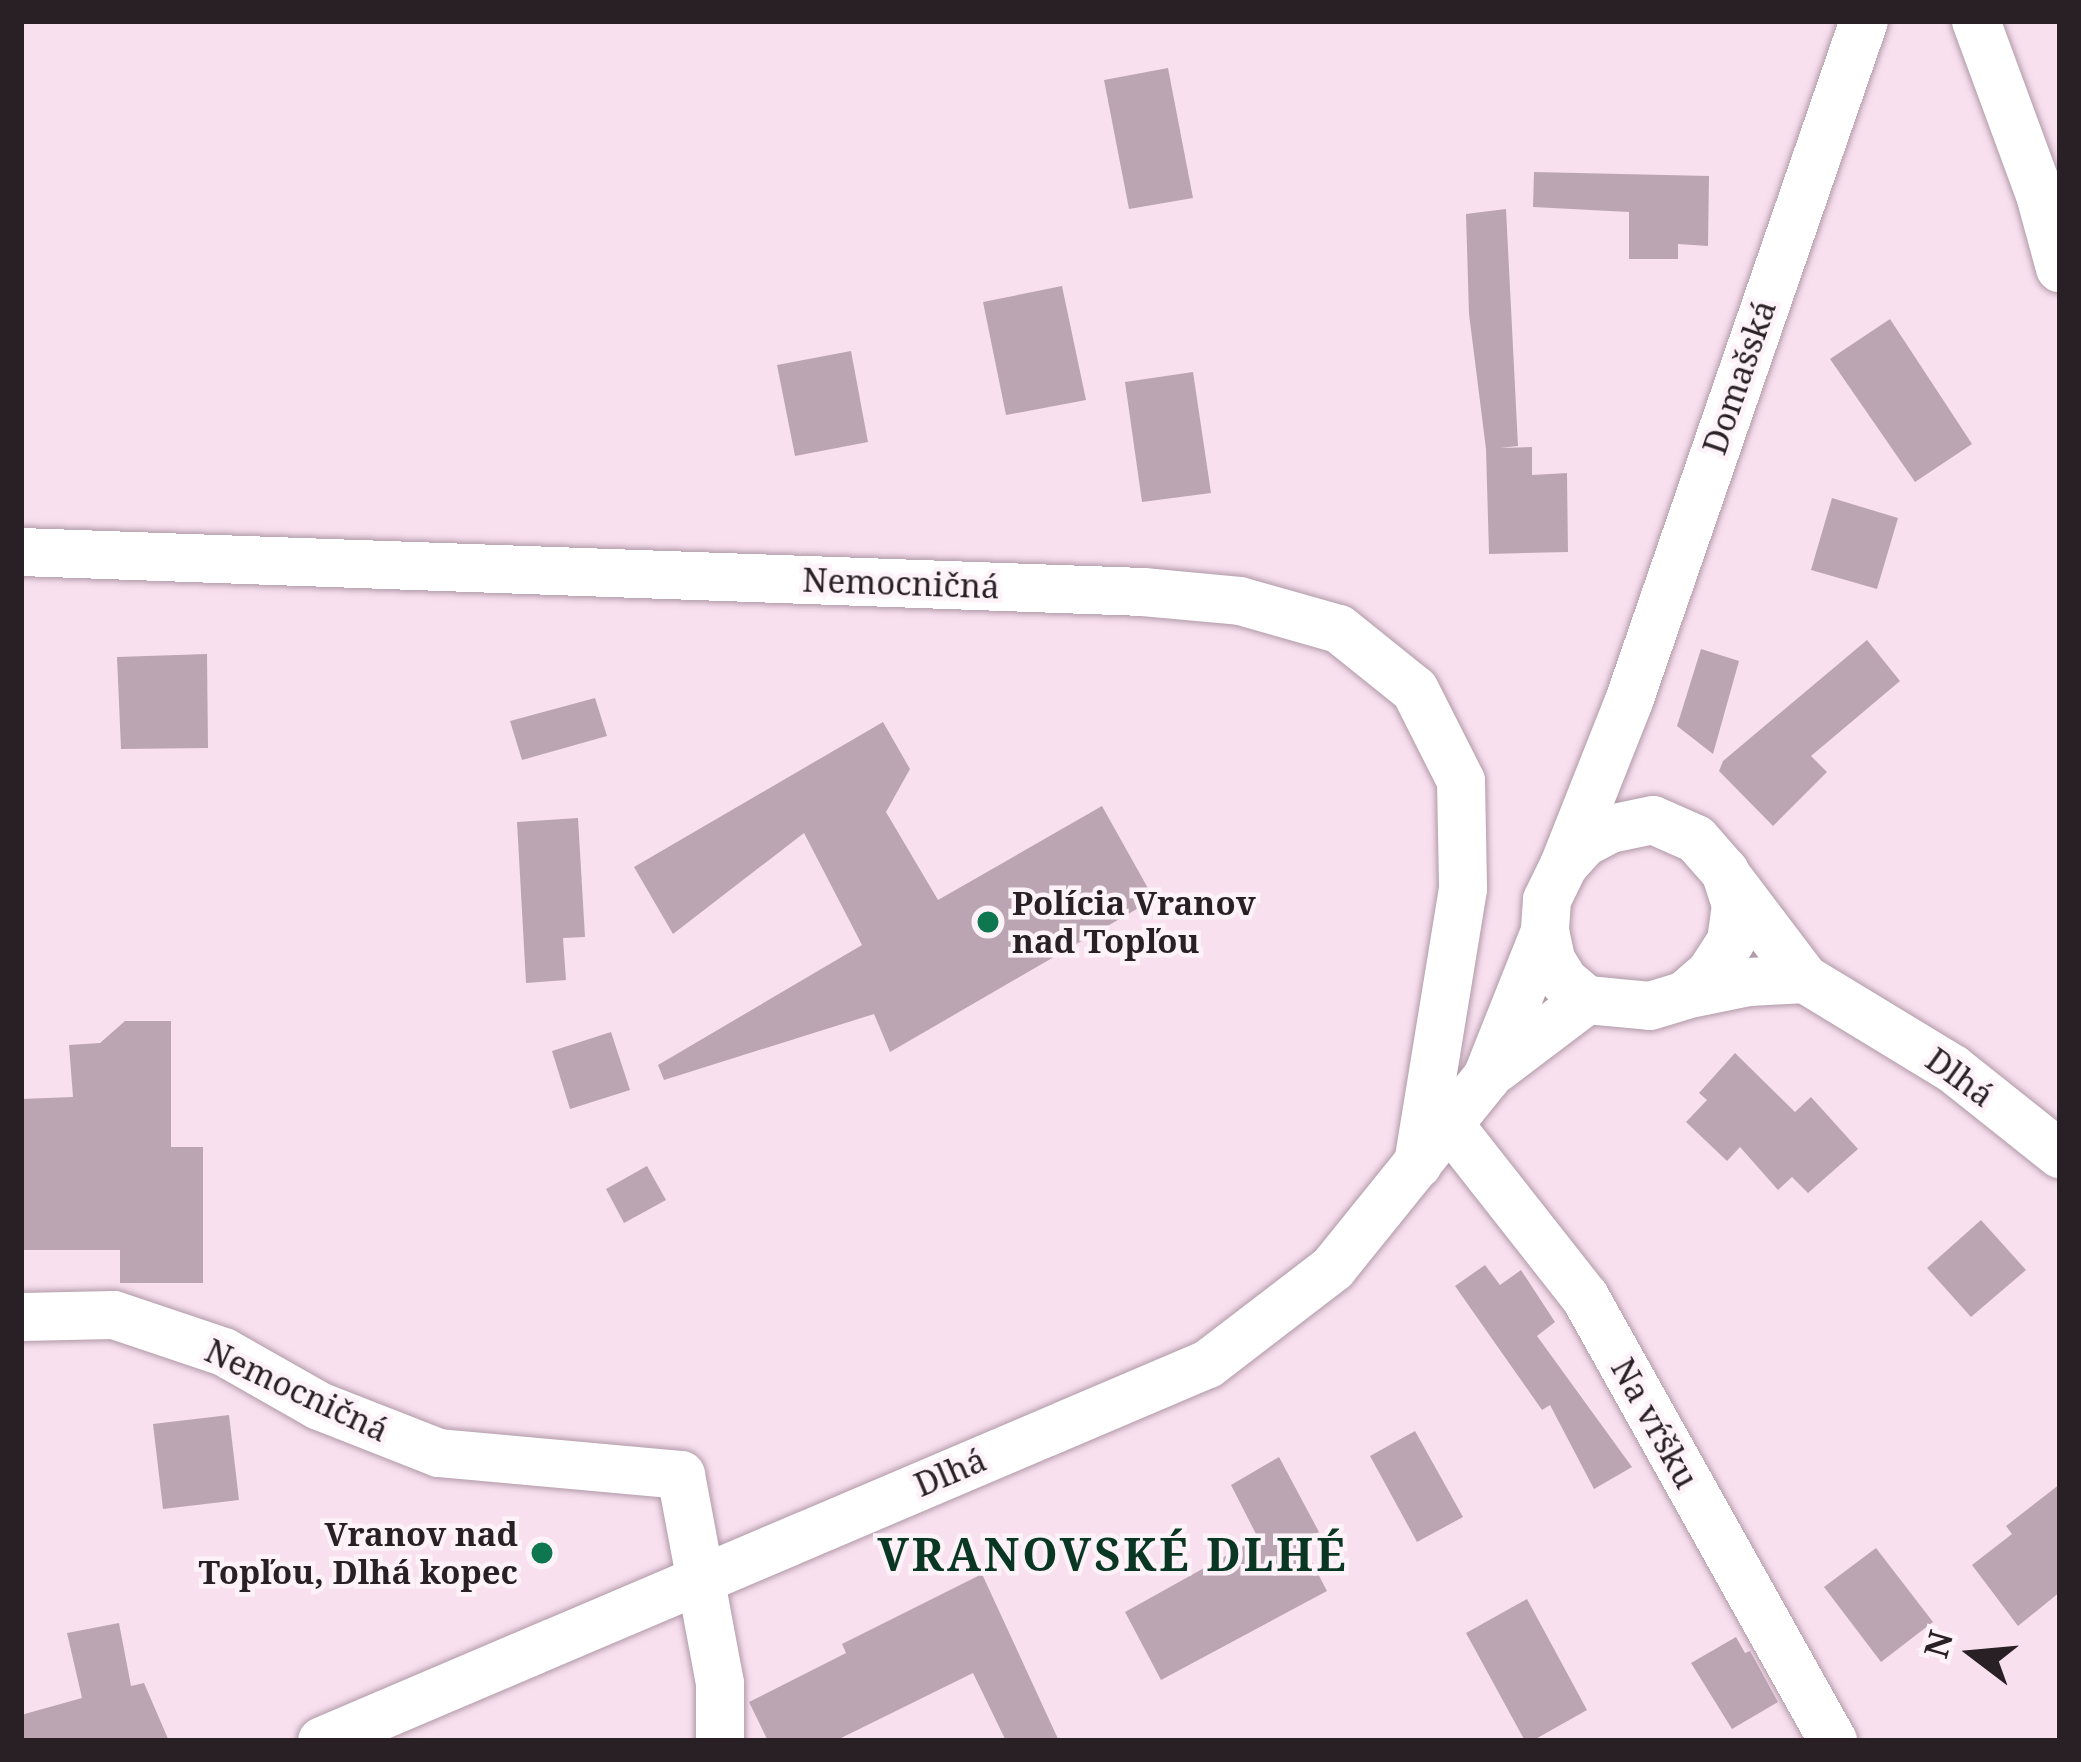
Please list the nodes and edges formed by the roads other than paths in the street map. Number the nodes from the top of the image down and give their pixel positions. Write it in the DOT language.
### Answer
graph roads {
  1 [pos="1864,21"];
  2 [pos="1976,21"];
  3 [pos="2060,268"];
  4 [pos="21,552"];
  5 [pos="1617,734"];
  6 [pos="1653,820"];
  7 [pos="1564,865"];
  8 [pos="1725,872"];
  9 [pos="1545,931"];
  10 [pos="1805,980"];
  11 [pos="1685,995"];
  12 [pos="1587,1000"];
  13 [pos="1445,1018"];
  14 [pos="1487,1077"];
  15 [pos="1448,1123"];
  16 [pos="2060,1154"];
  17 [pos="1418,1164"];
  18 [pos="21,1317"];
  19 [pos="700,1581"];
  20 [pos="322,1741"];
  21 [pos="720,1741"];
  22 [pos="1833,1741"];
  1 -- 5 [label="street, Domašská"];
  2 -- 3 [label="street"];
  4 -- 13 [label="street, Nemocničná"];
  5 -- 6 [label="street"];
  5 -- 7 [label="street, Domašská"];
  6 -- 7 [label="street"];
  6 -- 8 [label="street"];
  7 -- 9 [label="street"];
  8 -- 10 [label="street"];
  8 -- 11 [label="street"];
  9 -- 12 [label="street"];
  9 -- 14 [label="street"];
  10 -- 11 [label="street"];
  10 -- 16 [label="street, Dlhá"];
  11 -- 12 [label="street"];
  12 -- 14 [label="street"];
  13 -- 14 [label="street"];
  13 -- 17 [label="street, Nemocničná"];
  14 -- 15 [label="street, Dlhá"];
  15 -- 17 [label="street, Dlhá"];
  15 -- 22 [label="street, Na vŕšku"];
  17 -- 19 [label="street, Dlhá"];
  18 -- 19 [label="street, Nemocničná"];
  19 -- 20 [label="street, Dlhá"];
  19 -- 21 [label="street"];
}
